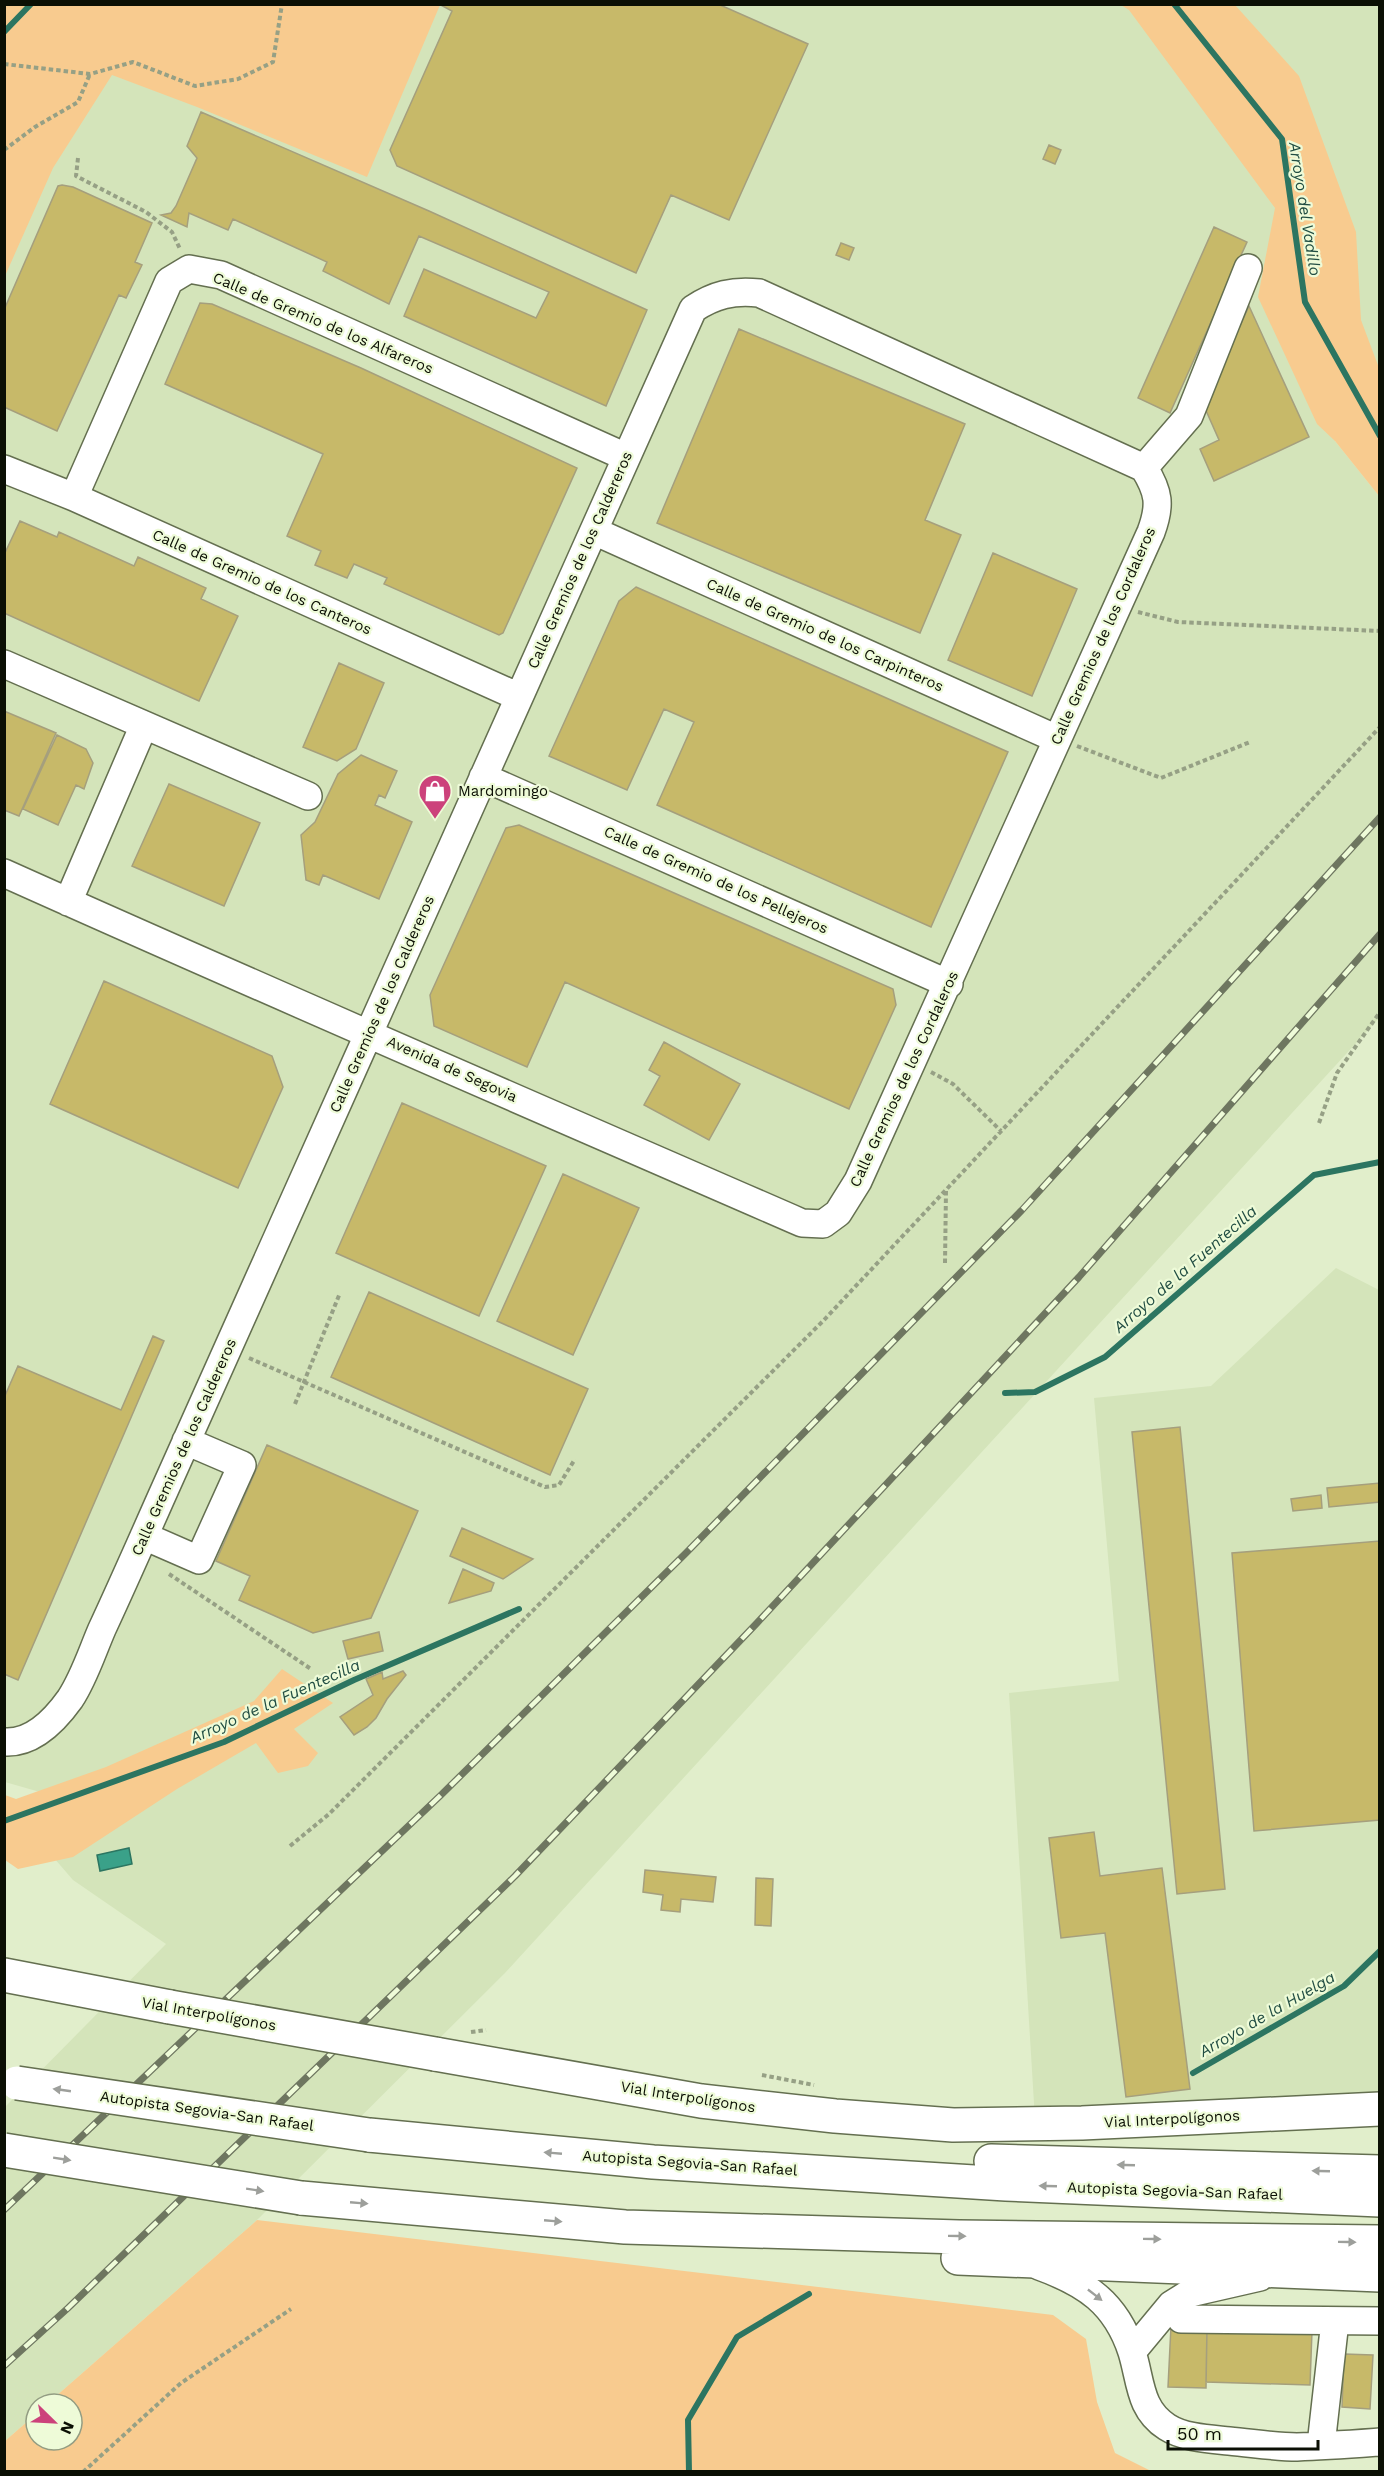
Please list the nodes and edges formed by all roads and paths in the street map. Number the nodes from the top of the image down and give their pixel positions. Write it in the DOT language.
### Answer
graph roads {
  1 [pos="282,4"];
  2 [pos="4,63"];
  3 [pos="90,74"];
  4 [pos="4,150"];
  5 [pos="78,158"];
  6 [pos="1248,268"];
  7 [pos="189,269"];
  8 [pos="626,457"];
  9 [pos="1144,468"];
  10 [pos="4,469"];
  11 [pos="74,497"];
  12 [pos="594,531"];
  13 [pos="1117,607"];
  14 [pos="1380,631"];
  15 [pos="4,664"];
  16 [pos="519,697"];
  17 [pos="144,725"];
  18 [pos="1380,727"];
  19 [pos="1058,739"];
  20 [pos="1250,742"];
  21 [pos="483,777"];
  22 [pos="309,796"];
  23 [pos="4,873"];
  24 [pos="68,902"];
  25 [pos="949,984"];
  26 [pos="1380,1012"];
  27 [pos="369,1033"];
  28 [pos="912,1063"];
  29 [pos="1319,1123"];
  30 [pos="1001,1131"];
  31 [pos="946,1190"];
  32 [pos="802,1223"];
  33 [pos="945,1263"];
  34 [pos="340,1293"];
  35 [pos="228,1349"];
  36 [pos="304,1382"];
  37 [pos="295,1404"];
  38 [pos="186,1442"];
  39 [pos="575,1459"];
  40 [pos="140,1545"];
  41 [pos="311,1669"];
  42 [pos="4,1742"];
  43 [pos="290,1846"];
  44 [pos="4,1975"];
  45 [pos="11,2082"];
  46 [pos="1380,2109"];
  47 [pos="4,2150"];
  48 [pos="653,2162"];
  49 [pos="1380,2172"];
  50 [pos="1380,2200"];
  51 [pos="625,2227"];
  52 [pos="1380,2242"];
  53 [pos="1024,2261"];
  54 [pos="1279,2273"];
  55 [pos="1380,2275"];
  56 [pos="291,2309"];
  57 [pos="1181,2319"];
  58 [pos="1335,2320"];
  59 [pos="1380,2321"];
  60 [pos="1132,2352"];
  61 [pos="1380,2442"];
  62 [pos="1322,2445"];
  63 [pos="83,2472"];
  1 -- 3 [label="path"];
  2 -- 3 [label="path"];
  3 -- 4 [label="path"];
  5 -- 7 [label="path"];
  6 -- 9 [label="street"];
  7 -- 8 [label="street, Calle de Gremio de los Alfareros"];
  7 -- 11 [label="street"];
  8 -- 9 [label="street, Calle Gremios de los Caldereros"];
  8 -- 12 [label="street, Calle Gremios de los Caldereros"];
  9 -- 13 [label="street, Calle Gremios de los Cordaleros"];
  10 -- 11 [label="street, Calle de Gremio de los Canteros"];
  11 -- 16 [label="street, Calle de Gremio de los Canteros"];
  12 -- 16 [label="street, Calle Gremios de los Caldereros"];
  12 -- 19 [label="street, Calle de Gremio de los Carpinteros"];
  13 -- 14 [label="path"];
  13 -- 19 [label="street, Calle Gremios de los Cordaleros"];
  15 -- 17 [label="street"];
  16 -- 21 [label="street, Calle Gremios de los Caldereros"];
  17 -- 22 [label="street"];
  17 -- 24 [label="street"];
  18 -- 30 [label="path"];
  19 -- 20 [label="path"];
  19 -- 25 [label="street, Calle Gremios de los Cordaleros"];
  21 -- 25 [label="street, Calle de Gremio de los Pellejeros"];
  21 -- 27 [label="street, Calle Gremios de los Caldereros"];
  23 -- 24 [label="street, Avenida de Segovia"];
  24 -- 27 [label="street, Avenida de Segovia"];
  25 -- 28 [label="street, Calle Gremios de los Cordaleros"];
  26 -- 29 [label="path"];
  27 -- 32 [label="street, Avenida de Segovia"];
  27 -- 35 [label="street, Calle Gremios de los Caldereros"];
  28 -- 30 [label="path"];
  28 -- 32 [label="street, Calle Gremios de los Cordaleros"];
  30 -- 31 [label="path"];
  31 -- 33 [label="path"];
  31 -- 43 [label="path"];
  34 -- 36 [label="path"];
  35 -- 36 [label="path"];
  35 -- 38 [label="street, Calle Gremios de los Caldereros"];
  36 -- 37 [label="path"];
  36 -- 39 [label="path"];
  38 -- 40 [label="street, Calle Gremios de los Caldereros"];
  38 -- 40 [label="street"];
  40 -- 41 [label="path"];
  40 -- 42 [label="street, Calle Gremios de los Caldereros"];
  44 -- 46 [label="main road, Vial Interpolígonos, bridge"];
  48 -- 45 [label="main road, Autopista Segovia-San Rafael, one-way, bridge"];
  47 -- 51 [label="main road, one-way, bridge"];
  49 -- 48 [label="main road, one-way"];
  50 -- 48 [label="main road, Autopista Segovia-San Rafael, one-way"];
  51 -- 52 [label="main road, one-way"];
  51 -- 53 [label="main road"];
  53 -- 54 [label="main road"];
  53 -- 60 [label="street, one-way"];
  54 -- 55 [label="main road"];
  54 -- 60 [label="street"];
  56 -- 63 [label="path"];
  57 -- 58 [label="street"];
  58 -- 59 [label="street"];
  58 -- 62 [label="street"];
  60 -- 62 [label="street"];
  61 -- 62 [label="street"];
}
